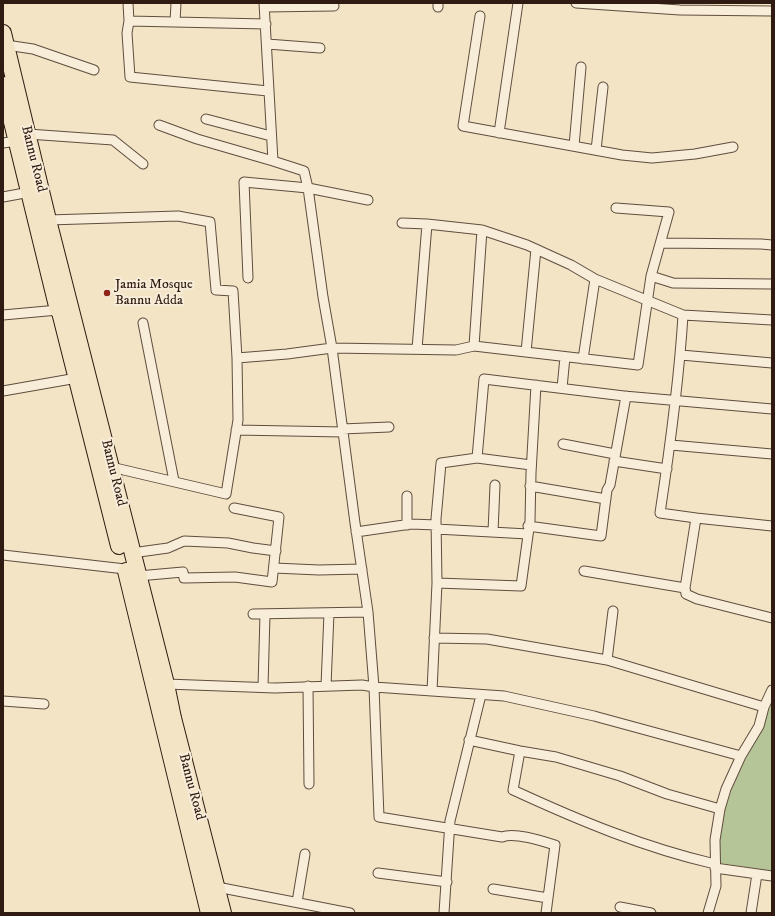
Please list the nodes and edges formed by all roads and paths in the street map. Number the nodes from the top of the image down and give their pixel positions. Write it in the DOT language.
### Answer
graph roads {
  1 [pos="128,3"];
  2 [pos="176,3"];
  3 [pos="518,3"];
  4 [pos="576,3"];
  5 [pos="265,5"];
  6 [pos="334,6"];
  7 [pos="678,6"];
  8 [pos="771,8"];
  9 [pos="480,16"];
  10 [pos="129,21"];
  11 [pos="175,22"];
  12 [pos="266,24"];
  13 [pos="5,39"];
  14 [pos="267,44"];
  15 [pos="320,48"];
  16 [pos="581,67"];
  17 [pos="94,70"];
  18 [pos="3,85"];
  19 [pos="603,87"];
  20 [pos="268,91"];
  21 [pos="206,119"];
  22 [pos="159,125"];
  23 [pos="499,133"];
  24 [pos="271,136"];
  25 [pos="16,140"];
  26 [pos="574,146"];
  27 [pos="733,146"];
  28 [pos="596,150"];
  29 [pos="273,161"];
  30 [pos="143,164"];
  31 [pos="308,188"];
  32 [pos="30,192"];
  33 [pos="3,197"];
  34 [pos="368,200"];
  35 [pos="616,208"];
  36 [pos="48,220"];
  37 [pos="402,223"];
  38 [pos="427,224"];
  39 [pos="482,230"];
  40 [pos="661,243"];
  41 [pos="772,245"];
  42 [pos="536,249"];
  43 [pos="651,276"];
  44 [pos="248,278"];
  45 [pos="595,279"];
  46 [pos="772,284"];
  47 [pos="647,301"];
  48 [pos="58,310"];
  49 [pos="3,315"];
  50 [pos="683,315"];
  51 [pos="772,320"];
  52 [pos="143,323"];
  53 [pos="474,346"];
  54 [pos="332,348"];
  55 [pos="417,349"];
  56 [pos="526,352"];
  57 [pos="681,356"];
  58 [pos="565,357"];
  59 [pos="237,358"];
  60 [pos="583,359"];
  61 [pos="772,363"];
  62 [pos="77,378"];
  63 [pos="536,385"];
  64 [pos="562,388"];
  65 [pos="3,391"];
  66 [pos="626,396"];
  67 [pos="676,401"];
  68 [pos="772,409"];
  69 [pos="389,427"];
  70 [pos="236,430"];
  71 [pos="343,431"];
  72 [pos="563,444"];
  73 [pos="671,445"];
  74 [pos="772,454"];
  75 [pos="477,458"];
  76 [pos="614,458"];
  77 [pos="531,465"];
  78 [pos="111,466"];
  79 [pos="667,469"];
  80 [pos="174,481"];
  81 [pos="495,485"];
  82 [pos="530,486"];
  83 [pos="407,496"];
  84 [pos="606,499"];
  85 [pos="234,508"];
  86 [pos="696,518"];
  87 [pos="407,525"];
  88 [pos="772,526"];
  89 [pos="436,527"];
  90 [pos="528,530"];
  91 [pos="356,532"];
  92 [pos="493,532"];
  93 [pos="276,551"];
  94 [pos="132,553"];
  95 [pos="3,555"];
  96 [pos="274,568"];
  97 [pos="362,569"];
  98 [pos="584,571"];
  99 [pos="132,572"];
  100 [pos="437,583"];
  101 [pos="685,588"];
  102 [pos="613,611"];
  103 [pos="368,612"];
  104 [pos="328,613"];
  105 [pos="253,614"];
  106 [pos="264,614"];
  107 [pos="772,618"];
  108 [pos="434,638"];
  109 [pos="607,660"];
  110 [pos="166,684"];
  111 [pos="308,686"];
  112 [pos="326,686"];
  113 [pos="263,687"];
  114 [pos="374,688"];
  115 [pos="772,690"];
  116 [pos="432,691"];
  117 [pos="481,695"];
  118 [pos="3,701"];
  119 [pos="44,704"];
  120 [pos="764,708"];
  121 [pos="469,740"];
  122 [pos="520,751"];
  123 [pos="741,756"];
  124 [pos="309,784"];
  125 [pos="720,809"];
  126 [pos="448,828"];
  127 [pos="305,854"];
  128 [pos="715,866"];
  129 [pos="378,874"];
  130 [pos="757,874"];
  131 [pos="772,876"];
  132 [pos="447,882"];
  133 [pos="217,887"];
  134 [pos="493,889"];
  135 [pos="548,898"];
  136 [pos="297,902"];
  137 [pos="620,907"];
  138 [pos="209,913"];
  139 [pos="223,913"];
  140 [pos="350,913"];
  141 [pos="444,913"];
  142 [pos="546,913"];
  143 [pos="651,913"];
  144 [pos="708,913"];
  145 [pos="751,913"];
  1 -- 10 [label="street"];
  2 -- 11 [label="street"];
  3 -- 23 [label="street"];
  4 -- 7 [label="street"];
  5 -- 6 [label="street"];
  5 -- 12 [label="street"];
  7 -- 8 [label="street"];
  9 -- 23 [label="street"];
  10 -- 11 [label="street"];
  10 -- 20 [label="street"];
  11 -- 12 [label="street"];
  12 -- 14 [label="street"];
  13 -- 17 [label="street"];
  13 -- 25 [label="highway, Bannu Road"];
  14 -- 15 [label="street"];
  14 -- 20 [label="street"];
  16 -- 26 [label="street"];
  18 -- 25 [label="highway, Bannu Road"];
  19 -- 28 [label="street"];
  20 -- 24 [label="street"];
  21 -- 24 [label="street"];
  22 -- 29 [label="street"];
  23 -- 26 [label="street"];
  24 -- 29 [label="street"];
  25 -- 30 [label="street"];
  25 -- 32 [label="highway, Bannu Road"];
  25 -- 36 [label="highway, Bannu Road"];
  26 -- 28 [label="street"];
  27 -- 28 [label="street"];
  29 -- 31 [label="street"];
  31 -- 34 [label="street"];
  31 -- 44 [label="street"];
  31 -- 54 [label="street"];
  32 -- 33 [label="street"];
  32 -- 48 [label="highway, Bannu Road"];
  35 -- 40 [label="street"];
  36 -- 59 [label="street"];
  36 -- 78 [label="highway, Bannu Road"];
  37 -- 38 [label="street"];
  38 -- 39 [label="street"];
  38 -- 55 [label="street"];
  39 -- 42 [label="street"];
  39 -- 53 [label="street"];
  40 -- 41 [label="street"];
  40 -- 43 [label="street"];
  42 -- 45 [label="street"];
  42 -- 56 [label="street"];
  43 -- 46 [label="street"];
  43 -- 47 [label="street"];
  45 -- 47 [label="street"];
  45 -- 60 [label="street"];
  47 -- 50 [label="street"];
  47 -- 60 [label="street"];
  48 -- 49 [label="street"];
  48 -- 62 [label="highway, Bannu Road"];
  50 -- 51 [label="street"];
  50 -- 57 [label="street"];
  52 -- 80 [label="street"];
  53 -- 55 [label="street"];
  53 -- 56 [label="street"];
  54 -- 55 [label="street"];
  54 -- 59 [label="street"];
  54 -- 71 [label="street"];
  56 -- 58 [label="street"];
  57 -- 61 [label="street"];
  57 -- 67 [label="street"];
  58 -- 60 [label="street"];
  58 -- 64 [label="street"];
  59 -- 70 [label="street"];
  62 -- 65 [label="street"];
  62 -- 99 [label="highway, Bannu Road"];
  63 -- 64 [label="street"];
  63 -- 75 [label="street"];
  63 -- 77 [label="street"];
  64 -- 66 [label="street"];
  66 -- 67 [label="street"];
  66 -- 76 [label="street"];
  67 -- 68 [label="street"];
  67 -- 73 [label="street"];
  69 -- 71 [label="street"];
  70 -- 71 [label="street"];
  70 -- 80 [label="street"];
  71 -- 91 [label="street"];
  72 -- 76 [label="street"];
  73 -- 74 [label="street"];
  73 -- 79 [label="street"];
  75 -- 77 [label="street"];
  75 -- 89 [label="street"];
  76 -- 79 [label="street"];
  76 -- 84 [label="street"];
  77 -- 82 [label="street"];
  78 -- 80 [label="street"];
  78 -- 94 [label="highway, Bannu Road"];
  79 -- 86 [label="street"];
  81 -- 92 [label="street"];
  82 -- 84 [label="street"];
  82 -- 90 [label="street"];
  83 -- 87 [label="street"];
  84 -- 90 [label="street"];
  85 -- 93 [label="street"];
  86 -- 88 [label="street"];
  86 -- 101 [label="street"];
  87 -- 89 [label="street"];
  87 -- 91 [label="street"];
  89 -- 92 [label="street"];
  89 -- 100 [label="street"];
  90 -- 92 [label="street"];
  90 -- 100 [label="street"];
  91 -- 97 [label="street"];
  93 -- 94 [label="street"];
  93 -- 96 [label="street"];
  94 -- 99 [label="highway, Bannu Road"];
  95 -- 99 [label="street"];
  96 -- 97 [label="street"];
  96 -- 99 [label="street"];
  97 -- 103 [label="street"];
  98 -- 101 [label="street"];
  99 -- 110 [label="highway, Bannu Road"];
  99 -- 138 [label="highway, Bannu Road"];
  100 -- 108 [label="street"];
  101 -- 107 [label="street"];
  102 -- 109 [label="street"];
  103 -- 104 [label="street"];
  103 -- 114 [label="street"];
  104 -- 106 [label="street"];
  104 -- 112 [label="street"];
  105 -- 106 [label="street"];
  106 -- 113 [label="street"];
  108 -- 109 [label="street"];
  108 -- 116 [label="street"];
  109 -- 120 [label="street"];
  110 -- 113 [label="street"];
  110 -- 133 [label="highway, Bannu Road"];
  111 -- 112 [label="street"];
  111 -- 113 [label="street"];
  111 -- 124 [label="street"];
  112 -- 114 [label="street"];
  114 -- 116 [label="street"];
  114 -- 126 [label="street"];
  115 -- 120 [label="street"];
  116 -- 117 [label="street"];
  117 -- 121 [label="street"];
  117 -- 123 [label="street"];
  118 -- 119 [label="street"];
  120 -- 123 [label="street"];
  121 -- 122 [label="street"];
  121 -- 126 [label="street"];
  122 -- 125 [label="street"];
  122 -- 128 [label="street"];
  123 -- 125 [label="street"];
  125 -- 128 [label="street"];
  126 -- 132 [label="street"];
  126 -- 135 [label="street"];
  127 -- 136 [label="street"];
  128 -- 130 [label="street"];
  128 -- 144 [label="street"];
  129 -- 132 [label="street"];
  130 -- 131 [label="street"];
  130 -- 145 [label="street"];
  132 -- 141 [label="street"];
  133 -- 136 [label="street"];
  133 -- 139 [label="highway, Bannu Road"];
  134 -- 135 [label="street"];
  135 -- 142 [label="street"];
  136 -- 140 [label="street"];
  137 -- 143 [label="street"];
}
